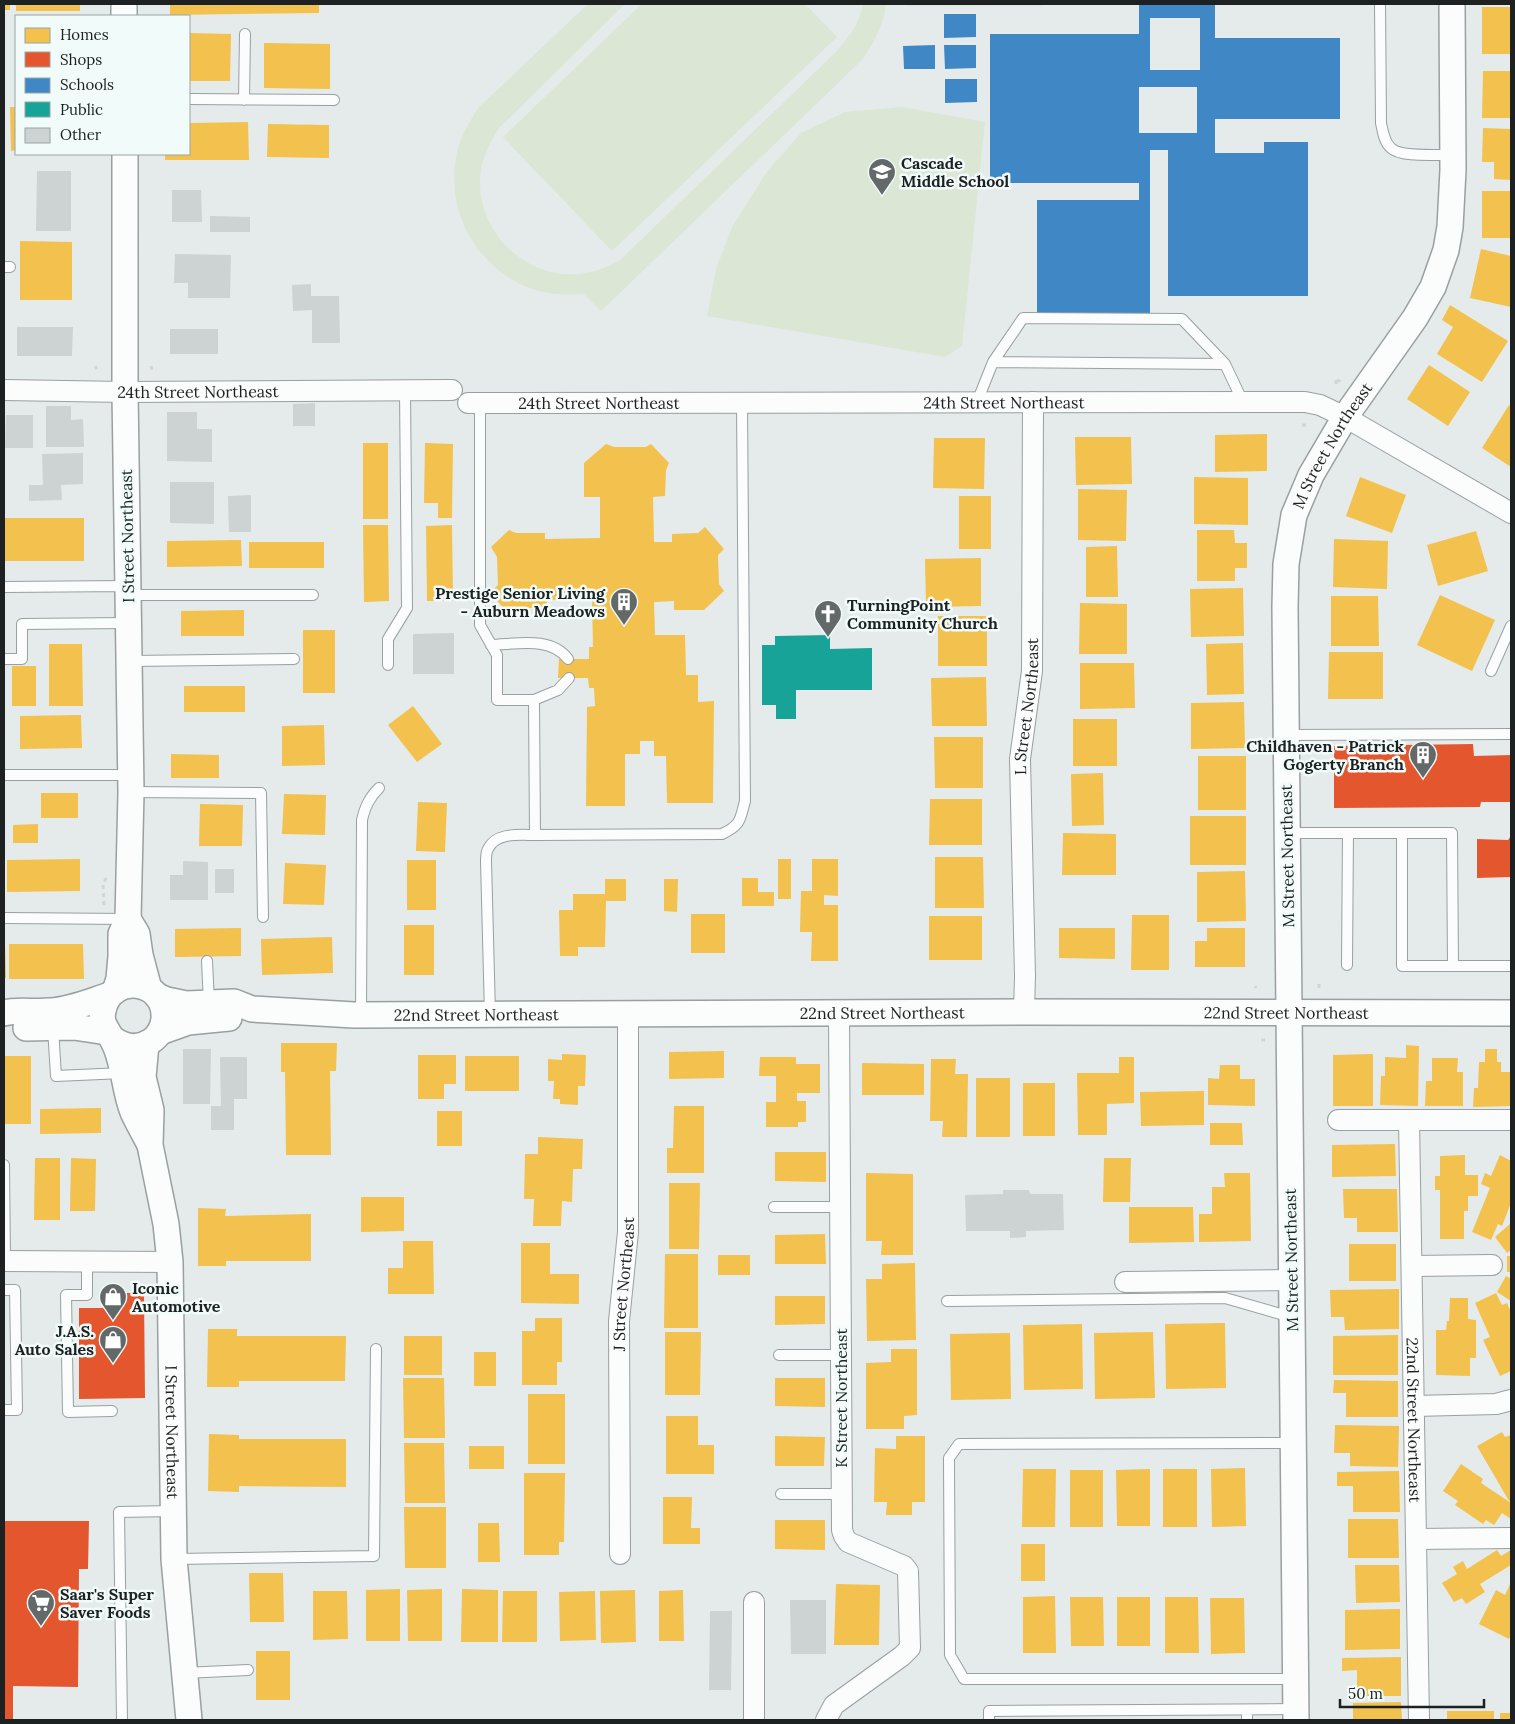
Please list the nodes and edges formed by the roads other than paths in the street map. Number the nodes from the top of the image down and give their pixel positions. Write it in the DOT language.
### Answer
graph roads {
  1 [pos="1380,4"];
  2 [pos="1452,4"];
  3 [pos="245,34"];
  4 [pos="190,99"];
  5 [pos="244,100"];
  6 [pos="334,100"];
  7 [pos="125,155"];
  8 [pos="1453,155"];
  9 [pos="993,362"];
  10 [pos="1224,364"];
  11 [pos="4,390"];
  12 [pos="405,390"];
  13 [pos="452,390"];
  14 [pos="125,392"];
  15 [pos="742,402"];
  16 [pos="977,402"];
  17 [pos="1033,402"];
  18 [pos="1243,402"];
  19 [pos="474,403"];
  20 [pos="1345,417"];
  21 [pos="1511,513"];
  22 [pos="4,587"];
  23 [pos="128,591"];
  24 [pos="313,595"];
  25 [pos="128,623"];
  26 [pos="1511,626"];
  27 [pos="491,645"];
  28 [pos="4,659"];
  29 [pos="294,659"];
  30 [pos="568,659"];
  31 [pos="129,661"];
  32 [pos="388,665"];
  33 [pos="1490,671"];
  34 [pos="569,678"];
  35 [pos="534,700"];
  36 [pos="1511,734"];
  37 [pos="1286,735"];
  38 [pos="4,775"];
  39 [pos="131,784"];
  40 [pos="379,788"];
  41 [pos="1287,833"];
  42 [pos="1348,833"];
  43 [pos="1402,833"];
  44 [pos="536,835"];
  45 [pos="263,917"];
  46 [pos="4,918"];
  47 [pos="128,919"];
  48 [pos="207,961"];
  49 [pos="1348,965"];
  50 [pos="1453,966"];
  51 [pos="1511,966"];
  52 [pos="153,992"];
  53 [pos="113,993"];
  54 [pos="209,1004"];
  55 [pos="252,1009"];
  56 [pos="1024,1012"];
  57 [pos="4,1013"];
  58 [pos="1511,1013"];
  59 [pos="361,1014"];
  60 [pos="490,1014"];
  61 [pos="628,1014"];
  62 [pos="839,1014"];
  63 [pos="1288,1014"];
  64 [pos="4,1026"];
  65 [pos="52,1028"];
  66 [pos="110,1036"];
  67 [pos="153,1038"];
  68 [pos="123,1074"];
  69 [pos="1338,1120"];
  70 [pos="1409,1120"];
  71 [pos="1511,1120"];
  72 [pos="150,1145"];
  73 [pos="4,1165"];
  74 [pos="774,1207"];
  75 [pos="840,1207"];
  76 [pos="4,1261"];
  77 [pos="87,1262"];
  78 [pos="170,1262"];
  79 [pos="1492,1265"];
  80 [pos="1412,1266"];
  81 [pos="1292,1280"];
  82 [pos="1126,1282"];
  83 [pos="4,1290"];
  84 [pos="947,1302"];
  85 [pos="1292,1318"];
  86 [pos="376,1349"];
  87 [pos="779,1355"];
  88 [pos="841,1355"];
  89 [pos="1511,1400"];
  90 [pos="1414,1406"];
  91 [pos="4,1410"];
  92 [pos="112,1411"];
  93 [pos="1293,1443"];
  94 [pos="781,1494"];
  95 [pos="842,1494"];
  96 [pos="173,1511"];
  97 [pos="1511,1538"];
  98 [pos="1416,1539"];
  99 [pos="620,1554"];
  100 [pos="174,1559"];
  101 [pos="754,1602"];
  102 [pos="248,1670"];
  103 [pos="183,1673"];
  104 [pos="1295,1679"];
  105 [pos="830,1712"];
  106 [pos="1247,1715"];
  107 [pos="1296,1715"];
  108 [pos="122,1720"];
  109 [pos="189,1720"];
  110 [pos="754,1720"];
  111 [pos="989,1720"];
  112 [pos="1419,1720"];
  1 -- 8 [label="lane"];
  2 -- 8 [label="street, M Street Northeast"];
  3 -- 5 [label="lane"];
  4 -- 5 [label="lane"];
  5 -- 6 [label="lane"];
  7 -- 14 [label="street, I Street Northeast"];
  8 -- 20 [label="street, M Street Northeast"];
  9 -- 10 [label="lane"];
  9 -- 10 [label="lane"];
  9 -- 16 [label="lane"];
  10 -- 18 [label="lane"];
  11 -- 14 [label="street, 24th Street Northeast"];
  12 -- 13 [label="street, 24th Street Northeast"];
  12 -- 14 [label="street, 24th Street Northeast"];
  12 -- 32 [label="lane"];
  14 -- 23 [label="street, I Street Northeast"];
  15 -- 16 [label="street, 24th Street Northeast"];
  15 -- 19 [label="street, 24th Street Northeast"];
  15 -- 44 [label="lane"];
  16 -- 17 [label="street, 24th Street Northeast"];
  17 -- 18 [label="street, 24th Street Northeast"];
  17 -- 56 [label="street, L Street Northeast"];
  18 -- 20 [label="street, 24th Street Northeast"];
  19 -- 27 [label="lane"];
  20 -- 21 [label="street, 24th Street Northeast"];
  20 -- 37 [label="street, M Street Northeast"];
  22 -- 23 [label="lane"];
  23 -- 24 [label="lane"];
  23 -- 25 [label="street, I Street Northeast"];
  25 -- 28 [label="lane"];
  25 -- 31 [label="street, I Street Northeast"];
  26 -- 33 [label="lane"];
  27 -- 30 [label="lane"];
  27 -- 35 [label="lane"];
  29 -- 31 [label="lane"];
  31 -- 39 [label="street, I Street Northeast"];
  34 -- 35 [label="lane"];
  35 -- 44 [label="lane"];
  36 -- 37 [label="lane"];
  37 -- 41 [label="street, M Street Northeast"];
  38 -- 39 [label="lane"];
  39 -- 45 [label="lane"];
  39 -- 47 [label="street, I Street Northeast"];
  40 -- 59 [label="lane"];
  41 -- 42 [label="lane"];
  41 -- 63 [label="street, M Street Northeast"];
  42 -- 43 [label="lane"];
  42 -- 49 [label="lane"];
  43 -- 50 [label="lane"];
  43 -- 50 [label="lane"];
  44 -- 60 [label="lane"];
  46 -- 47 [label="lane"];
  47 -- 52 [label="street, I Street Northeast"];
  47 -- 53 [label="street, I Street Northeast"];
  48 -- 54 [label="lane"];
  50 -- 51 [label="lane"];
  52 -- 53 [label="street"];
  52 -- 54 [label="street, 22nd Street Northeast"];
  52 -- 67 [label="street, I Street Northeast"];
  53 -- 57 [label="street"];
  53 -- 66 [label="street, I Street Northeast"];
  54 -- 55 [label="street, 22nd Street Northeast"];
  55 -- 59 [label="street, 22nd Street Northeast"];
  55 -- 67 [label="street, 22nd Street Northeast"];
  56 -- 62 [label="street, 22nd Street Northeast"];
  56 -- 63 [label="street, 22nd Street Northeast"];
  58 -- 63 [label="street, 22nd Street Northeast"];
  59 -- 60 [label="street, 22nd Street Northeast"];
  60 -- 61 [label="street, 22nd Street Northeast"];
  61 -- 62 [label="street, 22nd Street Northeast"];
  61 -- 99 [label="street, J Street Northeast"];
  62 -- 75 [label="street, K Street Northeast"];
  63 -- 81 [label="street, M Street Northeast"];
  64 -- 65 [label="street"];
  65 -- 66 [label="street"];
  65 -- 68 [label="lane"];
  66 -- 67 [label="street"];
  66 -- 68 [label="street, I Street Northeast"];
  67 -- 72 [label="street, I Street Northeast"];
  68 -- 72 [label="street, I Street Northeast"];
  69 -- 70 [label="street"];
  70 -- 71 [label="street"];
  70 -- 80 [label="street, 22nd Street Northeast"];
  72 -- 78 [label="street, I Street Northeast"];
  73 -- 76 [label="lane"];
  74 -- 75 [label="lane"];
  75 -- 88 [label="street, K Street Northeast"];
  76 -- 77 [label="street"];
  77 -- 78 [label="street"];
  77 -- 92 [label="lane"];
  78 -- 96 [label="street, I Street Northeast"];
  79 -- 80 [label="street"];
  80 -- 90 [label="street, 22nd Street Northeast"];
  81 -- 82 [label="street"];
  81 -- 85 [label="street, M Street Northeast"];
  83 -- 91 [label="lane"];
  84 -- 85 [label="lane"];
  85 -- 93 [label="street, M Street Northeast"];
  86 -- 100 [label="lane"];
  87 -- 88 [label="lane"];
  88 -- 95 [label="street, K Street Northeast"];
  89 -- 90 [label="street"];
  90 -- 98 [label="street, 22nd Street Northeast"];
  93 -- 104 [label="street, M Street Northeast"];
  93 -- 104 [label="lane"];
  94 -- 95 [label="lane"];
  95 -- 105 [label="street, K Street Northeast"];
  96 -- 100 [label="street, I Street Northeast"];
  96 -- 108 [label="lane"];
  97 -- 98 [label="street"];
  98 -- 112 [label="street, 22nd Street Northeast"];
  100 -- 103 [label="street, I Street Northeast"];
  101 -- 110 [label="street"];
  102 -- 103 [label="lane"];
  103 -- 109 [label="street, I Street Northeast"];
  104 -- 107 [label="street, M Street Northeast"];
  106 -- 107 [label="lane"];
  106 -- 111 [label="lane"];
}
